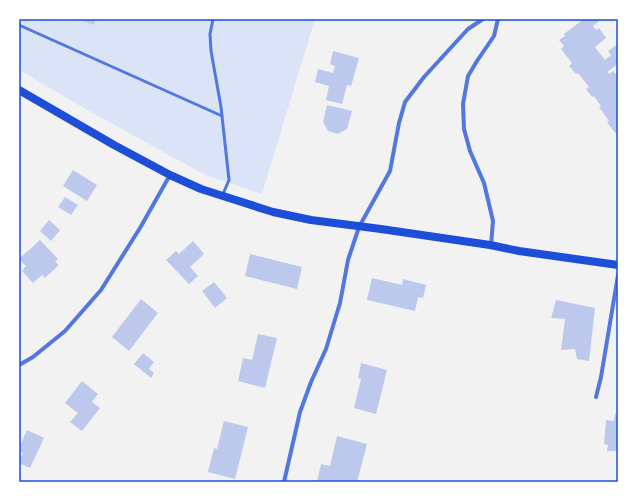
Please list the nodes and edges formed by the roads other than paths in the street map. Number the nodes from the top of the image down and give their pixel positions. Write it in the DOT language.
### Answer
graph roads {
  1 [pos="213,19"];
  2 [pos="483,19"];
  3 [pos="498,19"];
  4 [pos="19,25"];
  5 [pos="19,90"];
  6 [pos="222,116"];
  7 [pos="170,175"];
  8 [pos="222,196"];
  9 [pos="359,227"];
  10 [pos="490,245"];
  11 [pos="618,265"];
  12 [pos="618,275"];
  13 [pos="19,365"];
  14 [pos="596,397"];
  15 [pos="284,482"];
  1 -- 6 [label="lane"];
  2 -- 9 [label="street"];
  3 -- 10 [label="street"];
  4 -- 6 [label="lane"];
  5 -- 7 [label="main road"];
  6 -- 8 [label="lane"];
  7 -- 8 [label="main road"];
  7 -- 13 [label="street"];
  8 -- 9 [label="main road"];
  9 -- 10 [label="main road"];
  9 -- 15 [label="street"];
  10 -- 11 [label="main road"];
  12 -- 14 [label="street"];
}
